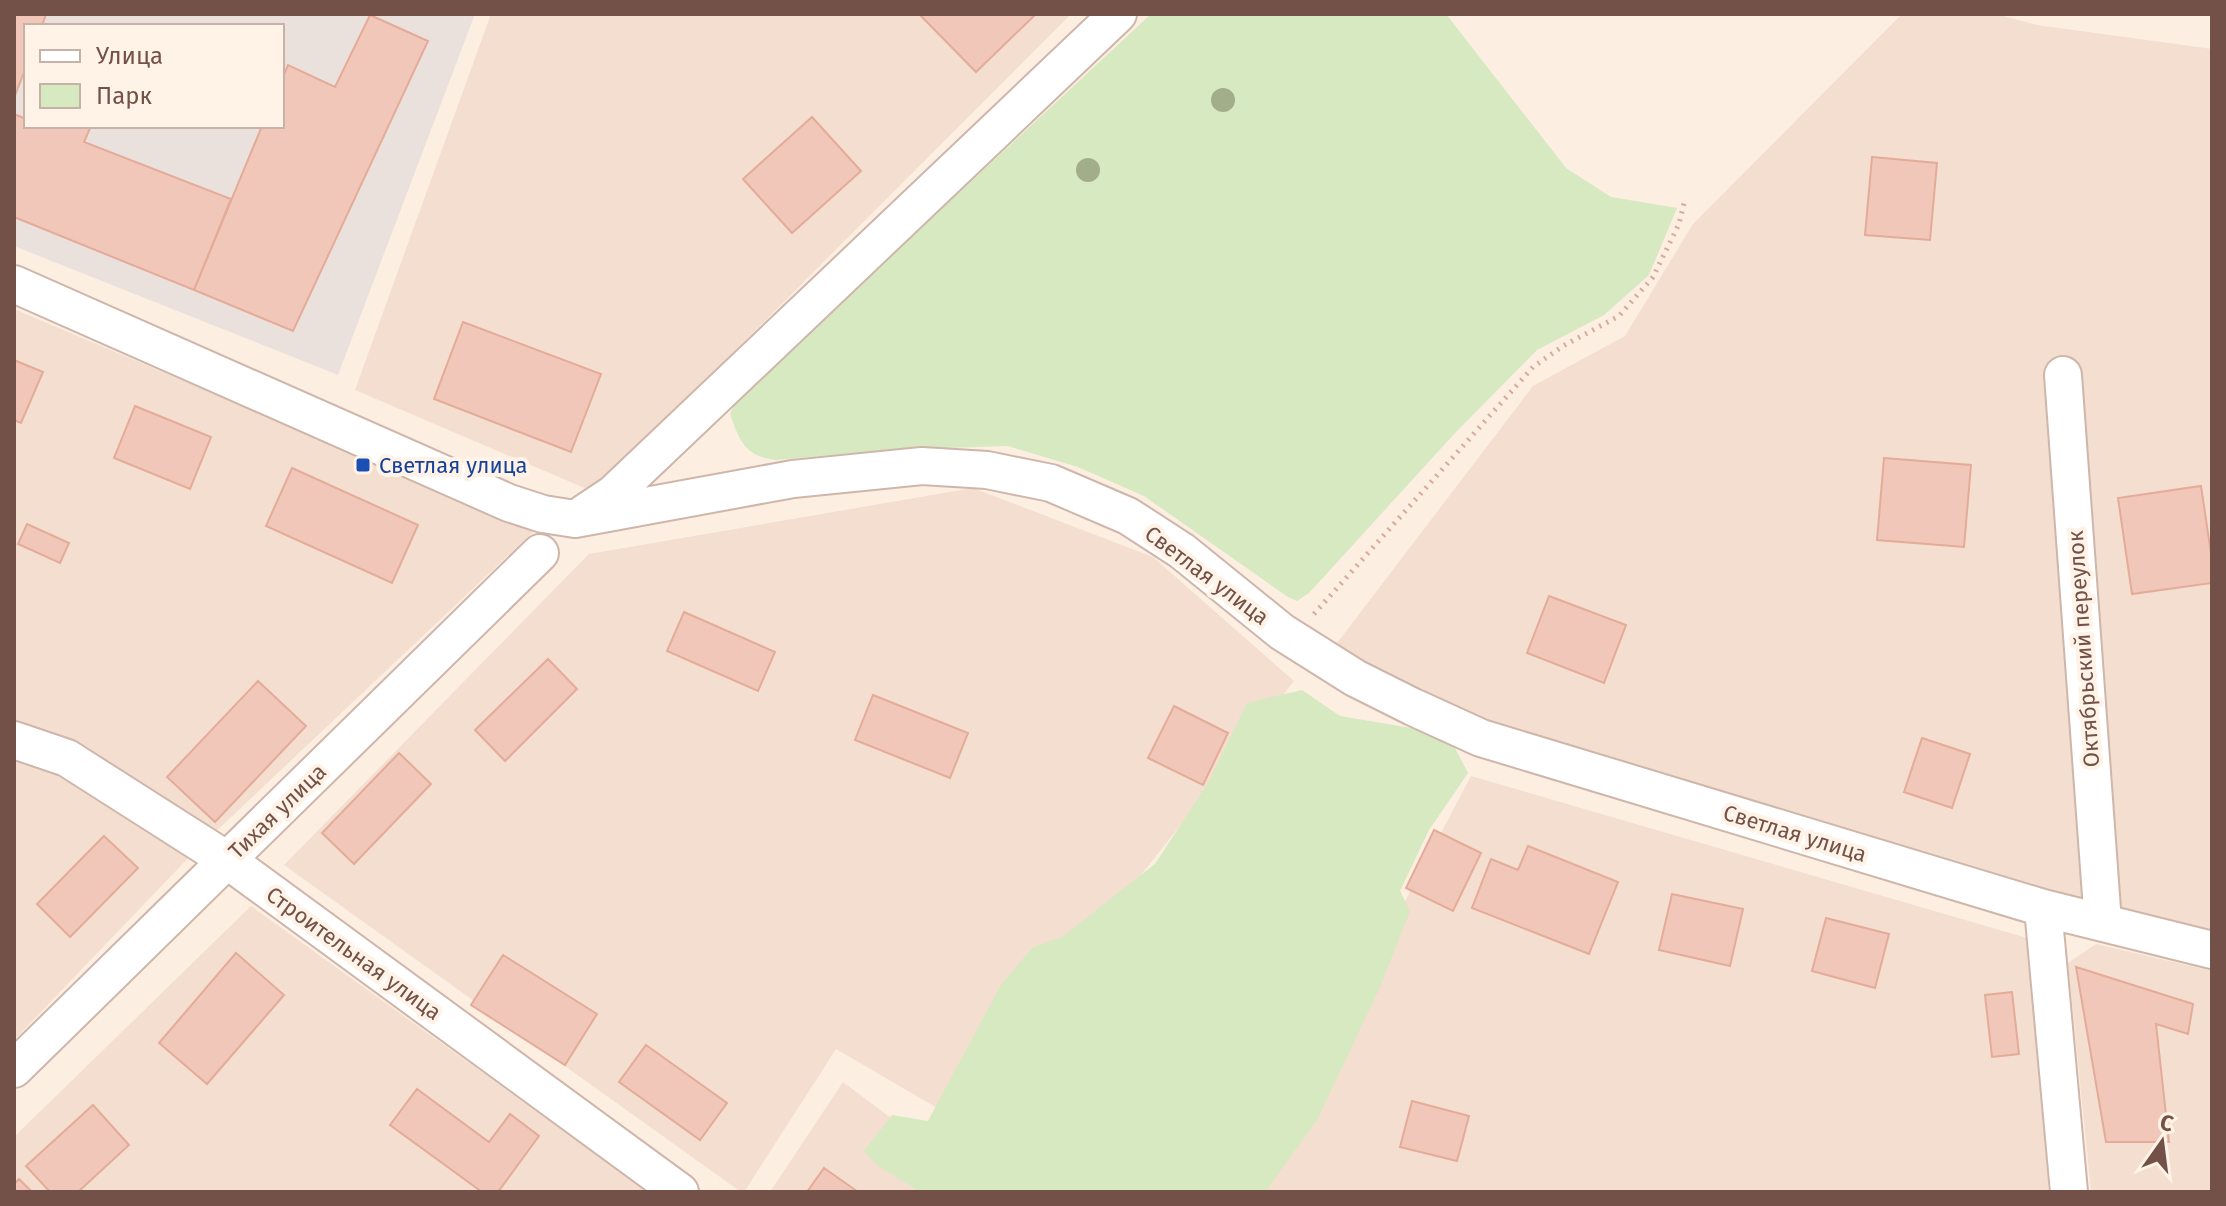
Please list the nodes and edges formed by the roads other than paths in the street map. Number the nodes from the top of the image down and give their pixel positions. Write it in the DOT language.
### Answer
graph roads {
  1 [pos="1118,14"];
  2 [pos="14,284"];
  3 [pos="2063,375"];
  4 [pos="575,519"];
  5 [pos="540,553"];
  6 [pos="14,740"];
  7 [pos="227,860"];
  8 [pos="2043,908"];
  9 [pos="2103,923"];
  10 [pos="2212,950"];
  11 [pos="14,1069"];
  12 [pos="680,1192"];
  13 [pos="2069,1192"];
  1 -- 4 [label="street"];
  2 -- 4 [label="street, Светлая улица"];
  3 -- 9 [label="street, Октябрьский переулок"];
  4 -- 8 [label="street, Светлая улица"];
  5 -- 7 [label="street, Тихая улица"];
  6 -- 7 [label="street, Строительная улица"];
  7 -- 11 [label="street, Тихая улица"];
  7 -- 12 [label="street, Строительная улица"];
  8 -- 9 [label="street, Светлая улица"];
  8 -- 13 [label="street"];
  9 -- 10 [label="street, Светлая улица"];
}
